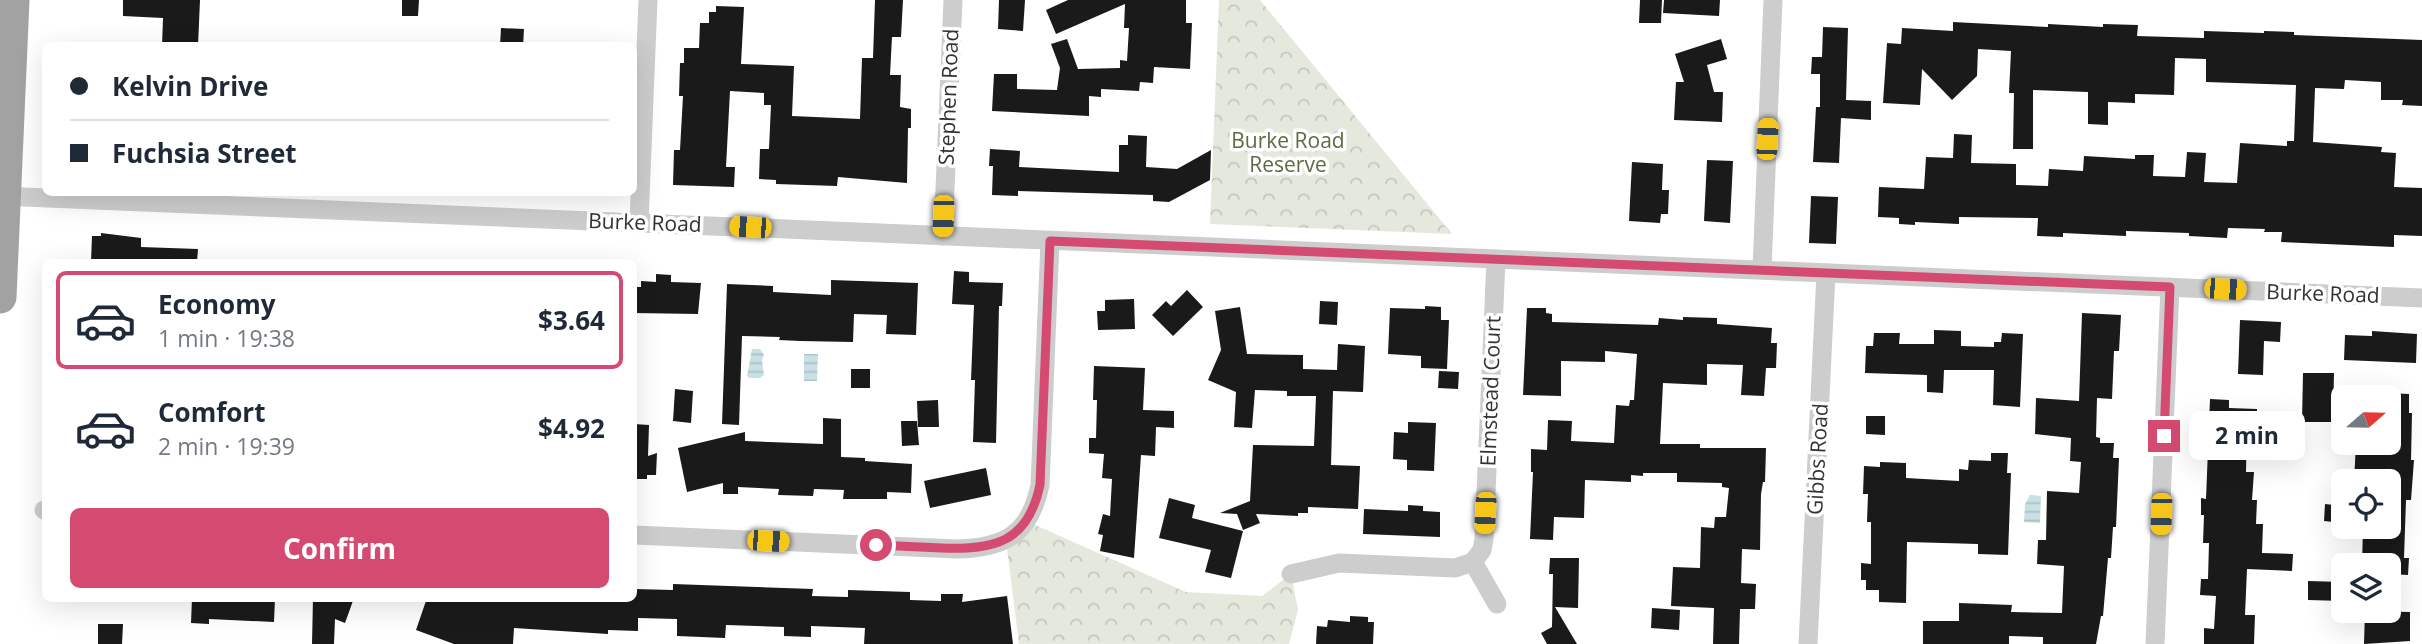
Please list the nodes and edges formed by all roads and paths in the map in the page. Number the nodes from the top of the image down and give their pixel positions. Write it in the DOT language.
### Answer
graph roads {
  1 [pos="13,0"];
  2 [pos="648,0"];
  3 [pos="953,0"];
  4 [pos="1773,0"];
  5 [pos="2,196"];
  6 [pos="639,222"];
  7 [pos="943,236"];
  8 [pos="1050,241"];
  9 [pos="1496,259"];
  10 [pos="1762,269"];
  11 [pos="1826,273"];
  12 [pos="2170,287"];
  13 [pos="0,297"];
  14 [pos="2422,298"];
  15 [pos="637,535"];
  16 [pos="1473,562"];
  17 [pos="1291,573"];
  18 [pos="1497,604"];
  19 [pos="1808,644"];
  20 [pos="2155,644"];
  1 -- 5 [label="highway"];
  2 -- 6 [label="street"];
  3 -- 7 [label="street, Stephen Road"];
  4 -- 10 [label="street"];
  5 -- 6 [label="street, Burke Road"];
  5 -- 13 [label="highway"];
  6 -- 7 [label="street, Burke Road"];
  7 -- 8 [label="street, Burke Road"];
  8 -- 9 [label="street, Burke Road"];
  8 -- 15 [label="street"];
  9 -- 10 [label="street, Burke Road"];
  9 -- 16 [label="street, Elmstead Court"];
  10 -- 11 [label="street, Burke Road"];
  11 -- 12 [label="street, Burke Road"];
  11 -- 19 [label="street, Gibbs Road"];
  12 -- 14 [label="street, Burke Road"];
  12 -- 20 [label="street"];
  16 -- 17 [label="street"];
  16 -- 18 [label="street"];
}
